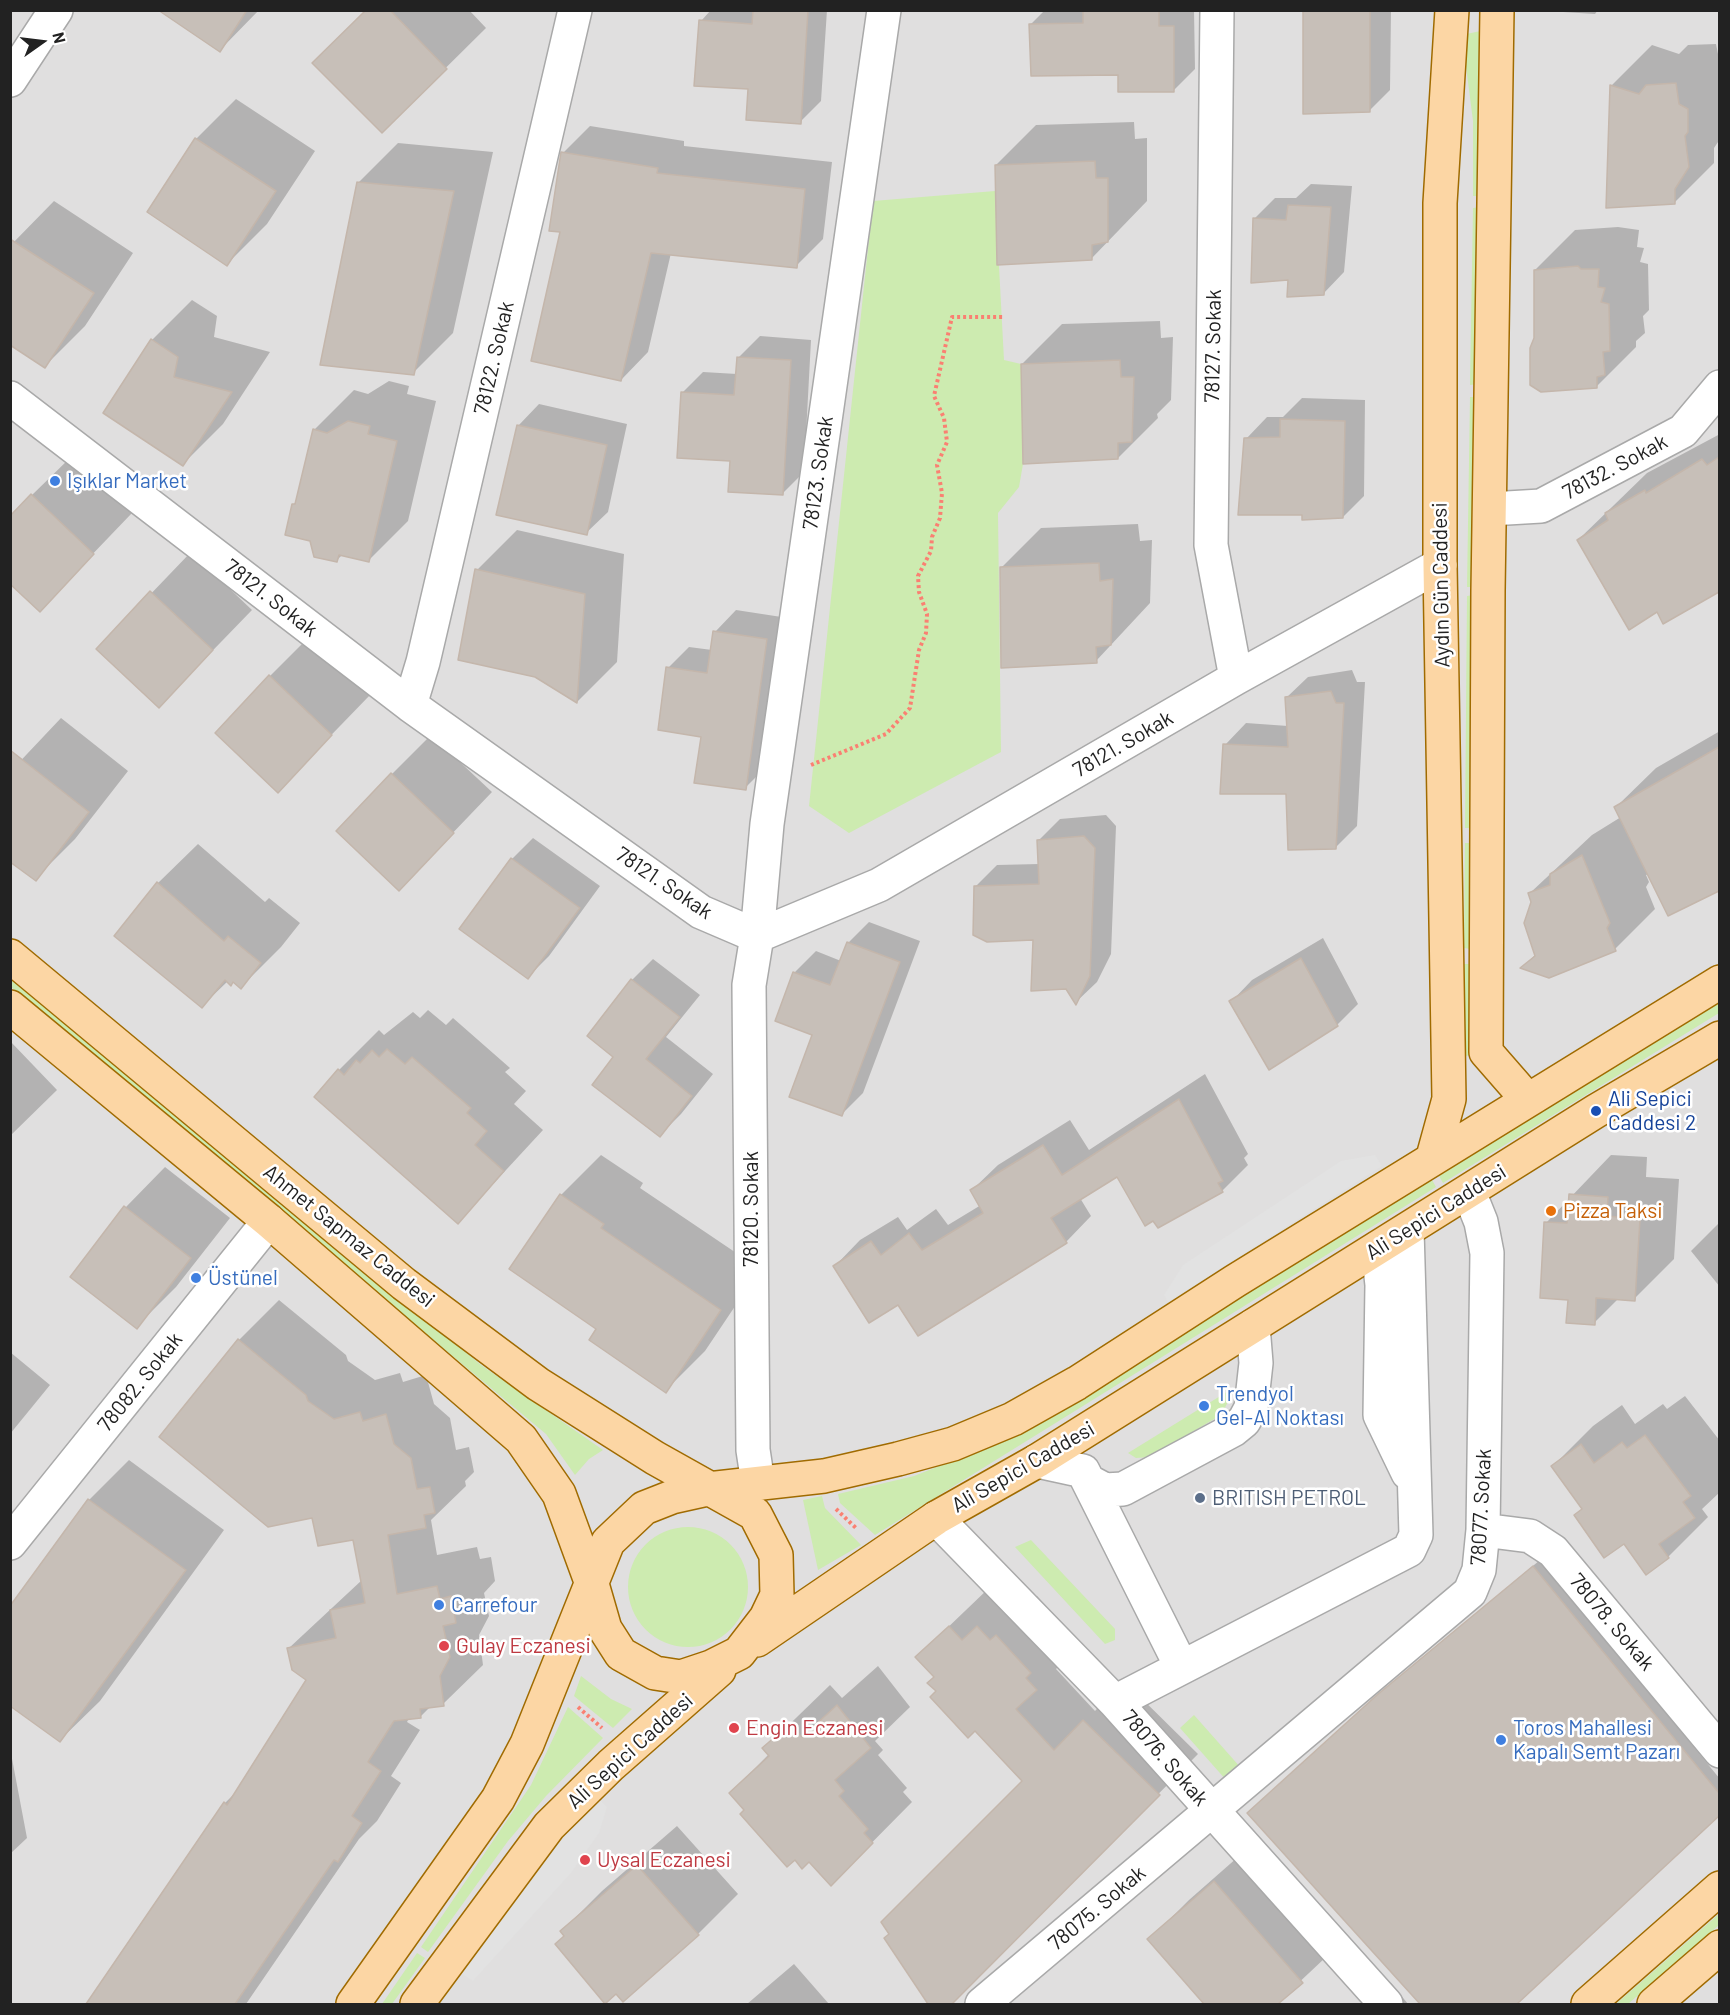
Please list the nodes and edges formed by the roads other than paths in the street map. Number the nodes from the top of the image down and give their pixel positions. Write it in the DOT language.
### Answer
graph roads {
  1 [pos="56,10"];
  2 [pos="575,10"];
  3 [pos="884,10"];
  4 [pos="1217,10"];
  5 [pos="1452,10"];
  6 [pos="1497,10"];
  7 [pos="10,80"];
  8 [pos="1719,387"];
  9 [pos="10,398"];
  10 [pos="1490,509"];
  11 [pos="1440,565"];
  12 [pos="1236,678"];
  13 [pos="410,705"];
  14 [pos="758,936"];
  15 [pos="10,956"];
  16 [pos="1719,982"];
  17 [pos="10,1007"];
  18 [pos="1719,1038"];
  19 [pos="1527,1099"];
  20 [pos="1433,1157"];
  21 [pos="1469,1192"];
  22 [pos="269,1221"];
  23 [pos="1407,1230"];
  24 [pos="1378,1248"];
  25 [pos="1253,1326"];
  26 [pos="1037,1461"];
  27 [pos="1090,1482"];
  28 [pos="758,1483"];
  29 [pos="1414,1485"];
  30 [pos="708,1489"];
  31 [pos="936,1518"];
  32 [pos="1483,1530"];
  33 [pos="10,1543"];
  34 [pos="592,1584"];
  35 [pos="739,1653"];
  36 [pos="1181,1666"];
  37 [pos="1115,1702"];
  38 [pos="1719,1751"];
  39 [pos="1212,1812"];
  40 [pos="1719,1888"];
  41 [pos="1719,1947"];
  42 [pos="353,2004"];
  43 [pos="419,2004"];
  44 [pos="982,2004"];
  45 [pos="1386,2004"];
  46 [pos="1588,2004"];
  47 [pos="1654,2004"];
  1 -- 7 [label="street"];
  2 -- 13 [label="street, 78122. Sokak"];
  3 -- 14 [label="street, 78123. Sokak"];
  4 -- 12 [label="street, 78127. Sokak"];
  5 -- 11 [label="main road, Aydın Gün Caddesi"];
  6 -- 10 [label="main road"];
  8 -- 10 [label="street, 78132. Sokak"];
  9 -- 13 [label="street, 78121. Sokak"];
  10 -- 19 [label="main road"];
  11 -- 12 [label="street, 78121. Sokak"];
  11 -- 20 [label="main road, Aydın Gün Caddesi"];
  12 -- 14 [label="street, 78121. Sokak"];
  13 -- 14 [label="street, 78121. Sokak"];
  14 -- 28 [label="street, 78120. Sokak"];
  15 -- 30 [label="main road, Ahmet Sapmaz Caddesi"];
  16 -- 19 [label="main road"];
  17 -- 22 [label="main road, Ahmet Sapmaz Caddesi"];
  18 -- 21 [label="main road, Ali Sepici Caddesi"];
  19 -- 20 [label="main road"];
  20 -- 28 [label="main road"];
  21 -- 23 [label="main road, Ali Sepici Caddesi"];
  21 -- 32 [label="street, 78077. Sokak"];
  22 -- 33 [label="street, 78082. Sokak"];
  22 -- 34 [label="main road, Ahmet Sapmaz Caddesi"];
  23 -- 24 [label="main road, Ali Sepici Caddesi"];
  23 -- 29 [label="street"];
  24 -- 25 [label="main road, Ali Sepici Caddesi"];
  24 -- 29 [label="street"];
  25 -- 26 [label="main road, Ali Sepici Caddesi"];
  25 -- 27 [label="street"];
  26 -- 27 [label="street"];
  26 -- 31 [label="main road, Ali Sepici Caddesi"];
  27 -- 36 [label="street"];
  28 -- 30 [label="main road"];
  29 -- 36 [label="street"];
  30 -- 34 [label="main road"];
  30 -- 35 [label="main road"];
  31 -- 35 [label="main road, Ali Sepici Caddesi"];
  31 -- 37 [label="street, 78076. Sokak"];
  32 -- 38 [label="street, 78078. Sokak"];
  32 -- 39 [label="street, 78077. Sokak"];
  34 -- 35 [label="main road"];
  34 -- 42 [label="main road"];
  35 -- 43 [label="main road, Ali Sepici Caddesi"];
  36 -- 37 [label="street"];
  37 -- 39 [label="street, 78076. Sokak"];
  39 -- 44 [label="street, 78075. Sokak"];
  39 -- 45 [label="street, 78076. Sokak"];
  40 -- 46 [label="main road"];
  41 -- 47 [label="main road"];
}
